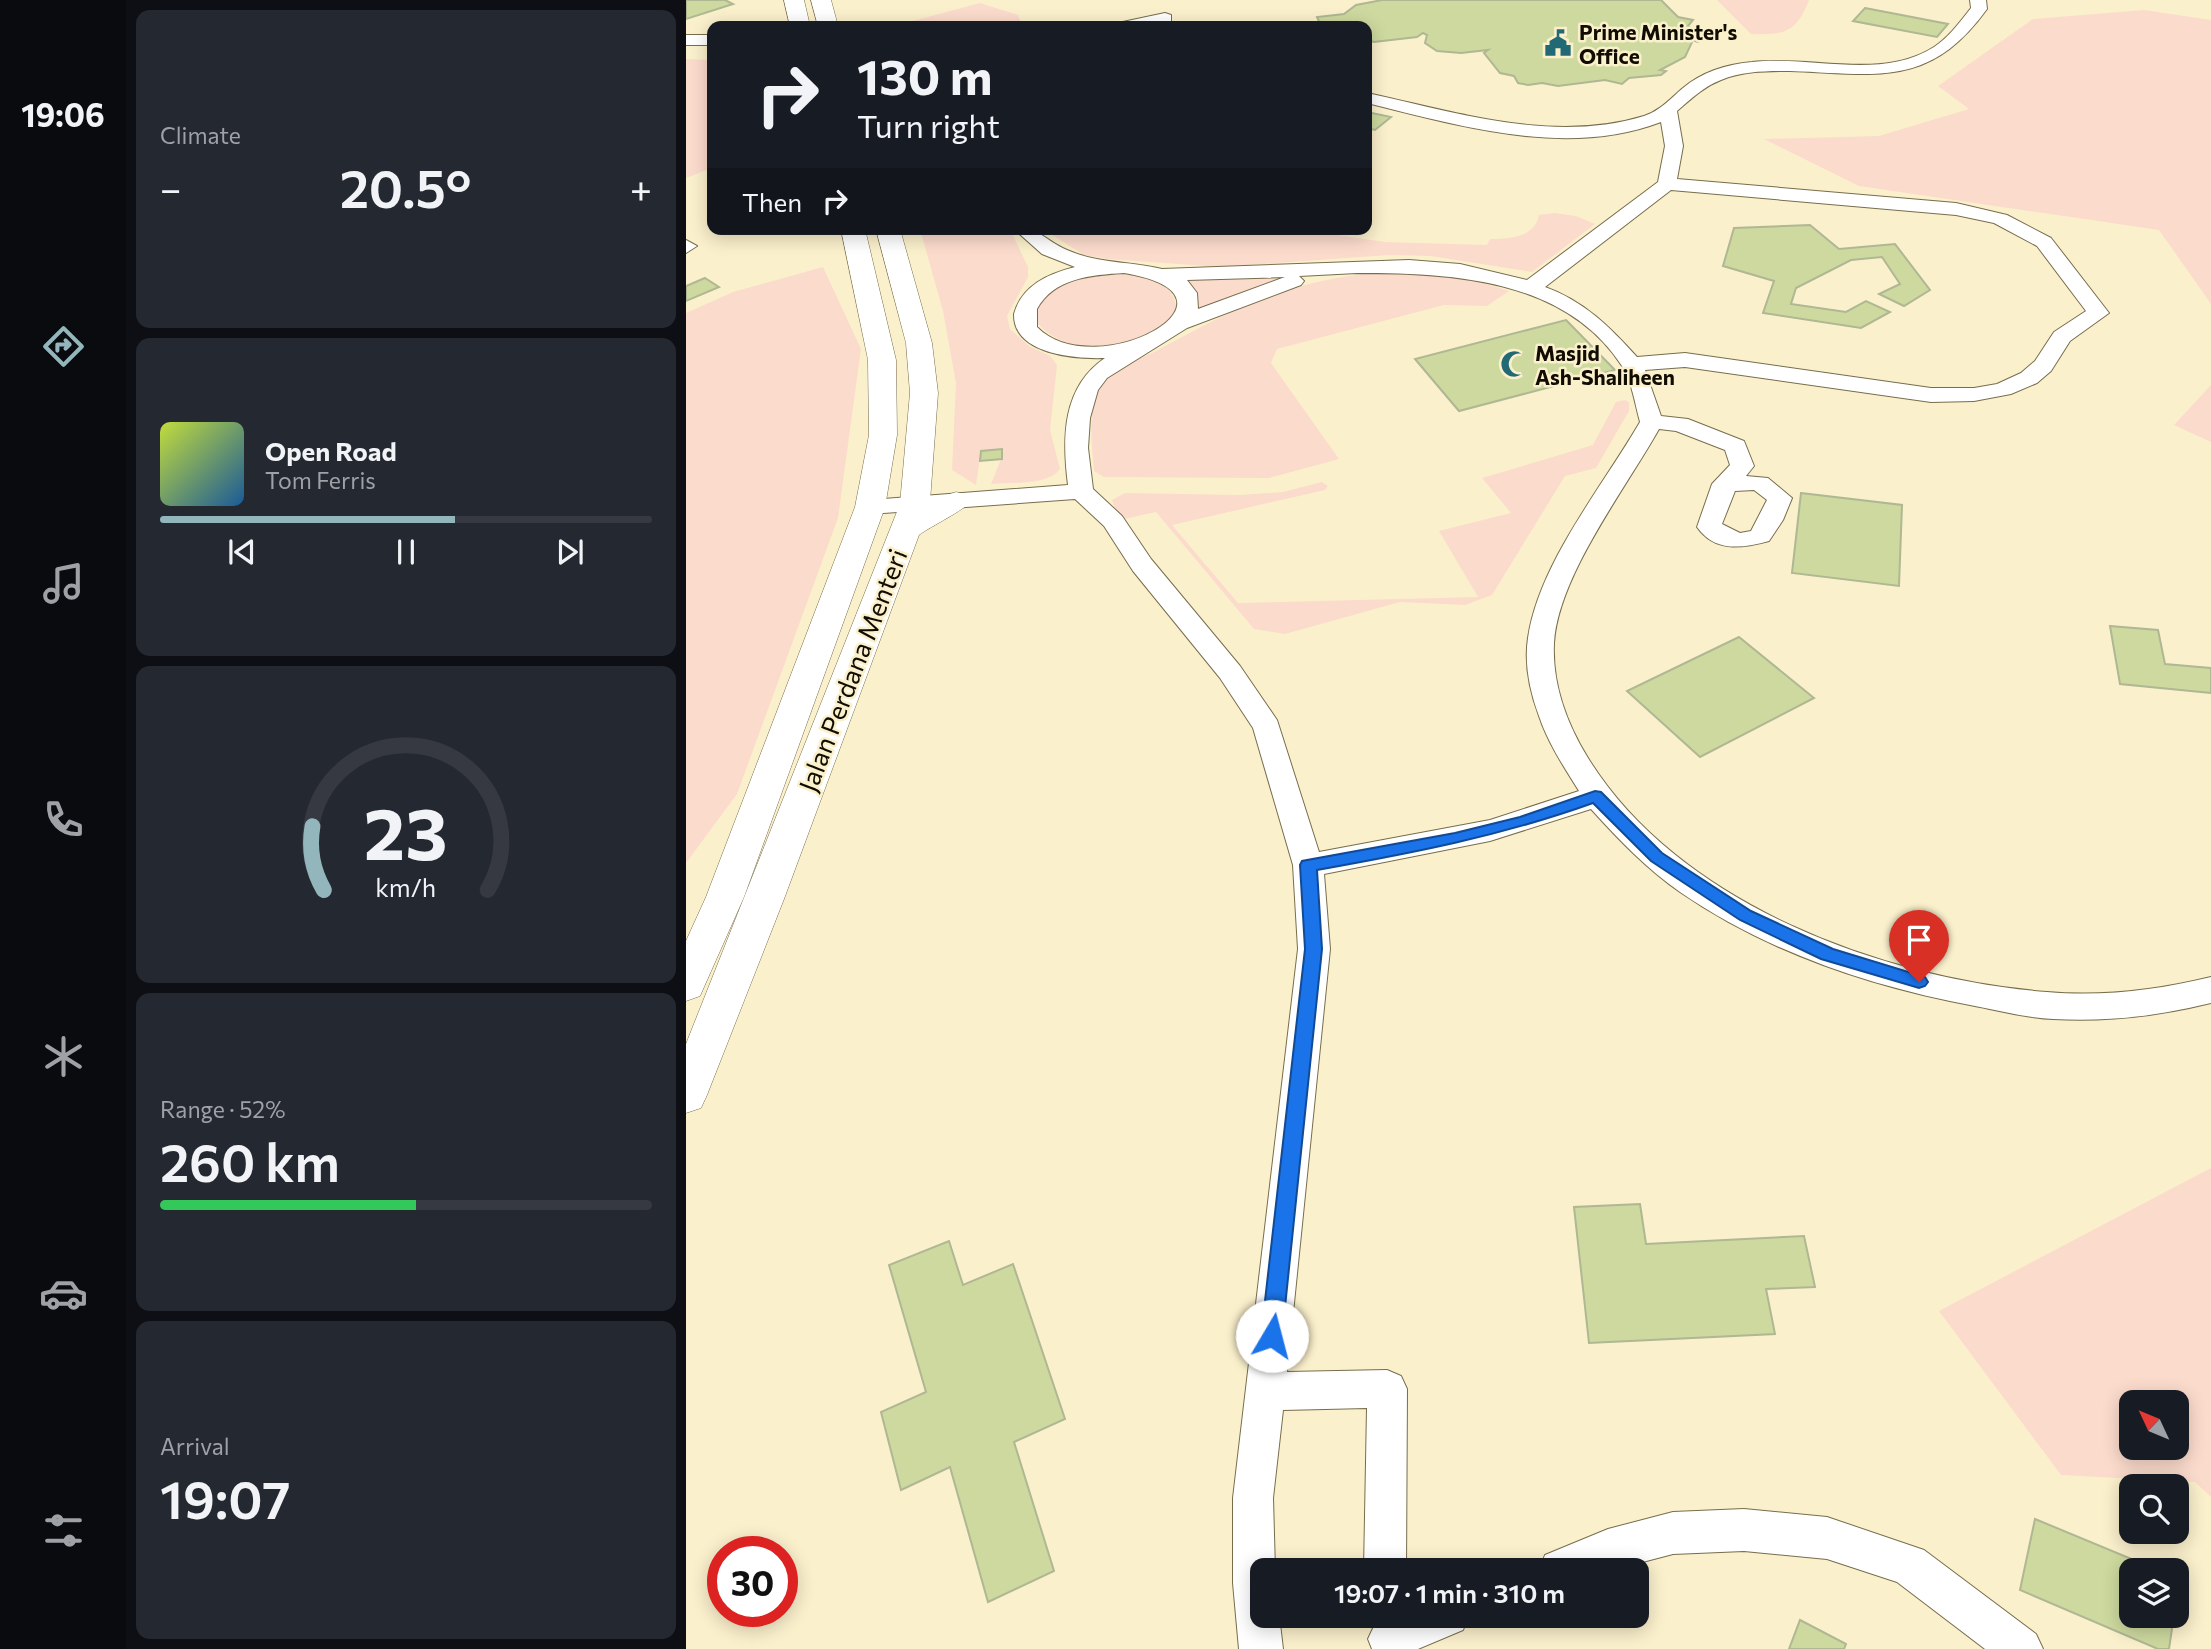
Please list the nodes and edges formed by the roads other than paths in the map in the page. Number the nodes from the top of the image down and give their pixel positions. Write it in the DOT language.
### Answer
graph roads {
  1 [pos="793,0"];
  2 [pos="821,0"];
  3 [pos="1978,0"];
  4 [pos="1124,6"];
  5 [pos="1165,18"];
  6 [pos="799,21"];
  7 [pos="827,21"];
  8 [pos="1120,21"];
  9 [pos="1150,21"];
  10 [pos="686,40"];
  11 [pos="707,40"];
  12 [pos="1372,99"];
  13 [pos="1668,110"];
  14 [pos="1667,184"];
  15 [pos="854,235"];
  16 [pos="890,235"];
  17 [pos="1029,235"];
  18 [pos="1384,264"];
  19 [pos="1102,268"];
  20 [pos="1164,275"];
  21 [pos="1043,287"];
  22 [pos="1530,288"];
  23 [pos="1180,323"];
  24 [pos="1144,345"];
  25 [pos="1059,348"];
  26 [pos="1632,364"];
  27 [pos="1652,422"];
  28 [pos="919,465"];
  29 [pos="1080,481"];
  30 [pos="1724,484"];
  31 [pos="956,501"];
  32 [pos="870,506"];
  33 [pos="910,517"];
  34 [pos="1595,796"];
  35 [pos="1308,865"];
  36 [pos="686,985"];
  37 [pos="2211,990"];
  38 [pos="686,1095"];
  39 [pos="1264,1391"];
  40 [pos="1385,1558"];
  41 [pos="1589,1558"];
  42 [pos="1408,1628"];
  43 [pos="1390,1634"];
  44 [pos="1261,1649"];
  45 [pos="2021,1649"];
  1 -- 6 [label="main road"];
  2 -- 7 [label="main road"];
  3 -- 13 [label="street"];
  4 -- 8 [label="street"];
  5 -- 9 [label="street"];
  10 -- 11 [label="street"];
  12 -- 13 [label="street"];
  13 -- 14 [label="street"];
  14 -- 22 [label="street"];
  14 -- 26 [label="street"];
  15 -- 32 [label="main road, Jalan Perdana Menteri"];
  16 -- 28 [label="main road, Jalan Perdana Menteri"];
  17 -- 19 [label="street"];
  17 -- 21 [label="street"];
  18 -- 20 [label="street"];
  18 -- 22 [label="street"];
  18 -- 23 [label="street"];
  19 -- 20 [label="street"];
  19 -- 21 [label="street"];
  20 -- 23 [label="street"];
  21 -- 25 [label="street"];
  22 -- 26 [label="street"];
  23 -- 24 [label="street"];
  24 -- 25 [label="street"];
  24 -- 29 [label="street"];
  25 -- 29 [label="street"];
  26 -- 27 [label="street"];
  27 -- 30 [label="street"];
  27 -- 34 [label="street"];
  28 -- 31 [label="main road"];
  28 -- 33 [label="main road, Jalan Perdana Menteri"];
  29 -- 31 [label="street"];
  29 -- 35 [label="street"];
  31 -- 33 [label="main road"];
  32 -- 33 [label="street"];
  32 -- 36 [label="main road, Jalan Perdana Menteri"];
  33 -- 38 [label="main road, Jalan Perdana Menteri"];
  34 -- 35 [label="street"];
  34 -- 37 [label="street"];
  35 -- 39 [label="street"];
  39 -- 40 [label="street"];
  39 -- 44 [label="street"];
  41 -- 45 [label="street"];
  42 -- 43 [label="street"];
}
